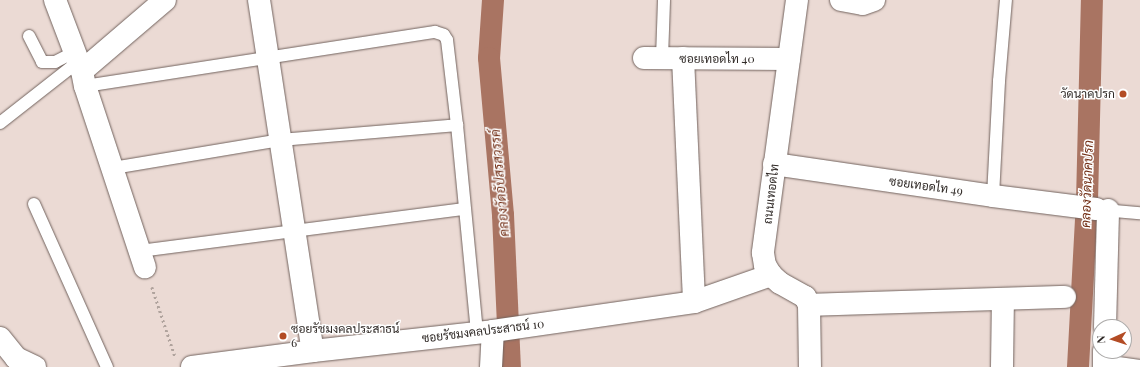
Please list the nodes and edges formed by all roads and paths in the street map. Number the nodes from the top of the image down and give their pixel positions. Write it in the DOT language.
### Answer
graph roads {
  1 [pos="55,0"];
  2 [pos="165,0"];
  3 [pos="259,0"];
  4 [pos="664,0"];
  5 [pos="797,0"];
  6 [pos="841,0"];
  7 [pos="874,0"];
  8 [pos="1006,0"];
  9 [pos="29,36"];
  10 [pos="267,58"];
  11 [pos="663,58"];
  12 [pos="789,59"];
  13 [pos="80,67"];
  14 [pos="0,123"];
  15 [pos="457,125"];
  16 [pos="280,140"];
  17 [pos="774,164"];
  18 [pos="112,168"];
  19 [pos="993,196"];
  20 [pos="34,204"];
  21 [pos="1094,208"];
  22 [pos="464,209"];
  23 [pos="1140,213"];
  24 [pos="294,230"];
  25 [pos="143,259"];
  26 [pos="771,275"];
  27 [pos="1065,297"];
  28 [pos="1003,298"];
  29 [pos="694,302"];
  30 [pos="809,305"];
  31 [pos="1104,319"];
  32 [pos="490,331"];
  33 [pos="0,338"];
  34 [pos="312,351"];
  35 [pos="1104,360"];
  36 [pos="184,364"];
  37 [pos="1140,366"];
  38 [pos="35,367"];
  39 [pos="107,367"];
  40 [pos="491,367"];
  41 [pos="810,367"];
  42 [pos="1002,367"];
  1 -- 13 [label="street"];
  2 -- 13 [label="street"];
  3 -- 10 [label="street"];
  4 -- 11 [label="lane"];
  5 -- 12 [label="street, ถนนเทอดไท"];
  6 -- 7 [label="street"];
  8 -- 19 [label="lane"];
  9 -- 13 [label="lane"];
  10 -- 13 [label="lane"];
  10 -- 15 [label="lane"];
  10 -- 16 [label="street"];
  11 -- 12 [label="street, ซอยเทอดไท 40"];
  11 -- 29 [label="street"];
  12 -- 17 [label="street, ถนนเทอดไท"];
  13 -- 14 [label="lane"];
  13 -- 18 [label="street"];
  15 -- 16 [label="lane"];
  15 -- 22 [label="lane"];
  16 -- 18 [label="lane"];
  16 -- 24 [label="street"];
  17 -- 19 [label="street, ซอยเทอดไท 49"];
  17 -- 26 [label="street, ถนนเทอดไท"];
  18 -- 25 [label="street"];
  19 -- 21 [label="street, ซอยเทอดไท 49"];
  20 -- 39 [label="lane"];
  21 -- 23 [label="lane"];
  21 -- 31 [label="street"];
  22 -- 24 [label="lane"];
  22 -- 32 [label="lane"];
  24 -- 25 [label="lane"];
  24 -- 34 [label="street"];
  25 -- 36 [label="path"];
  26 -- 29 [label="street, ซอยรัชมงคลประสาธน์ 10"];
  26 -- 30 [label="street"];
  27 -- 28 [label="street"];
  28 -- 30 [label="street"];
  28 -- 42 [label="street"];
  29 -- 32 [label="street, ซอยรัชมงคลประสาธน์ 10"];
  30 -- 41 [label="street"];
  32 -- 34 [label="street, ซอยรัชมงคลประสาธน์ 10"];
  32 -- 40 [label="street"];
  33 -- 38 [label="street"];
  34 -- 36 [label="street, ซอยรัชมงคลประสาธน์ 10"];
  35 -- 37 [label="lane"];
}
